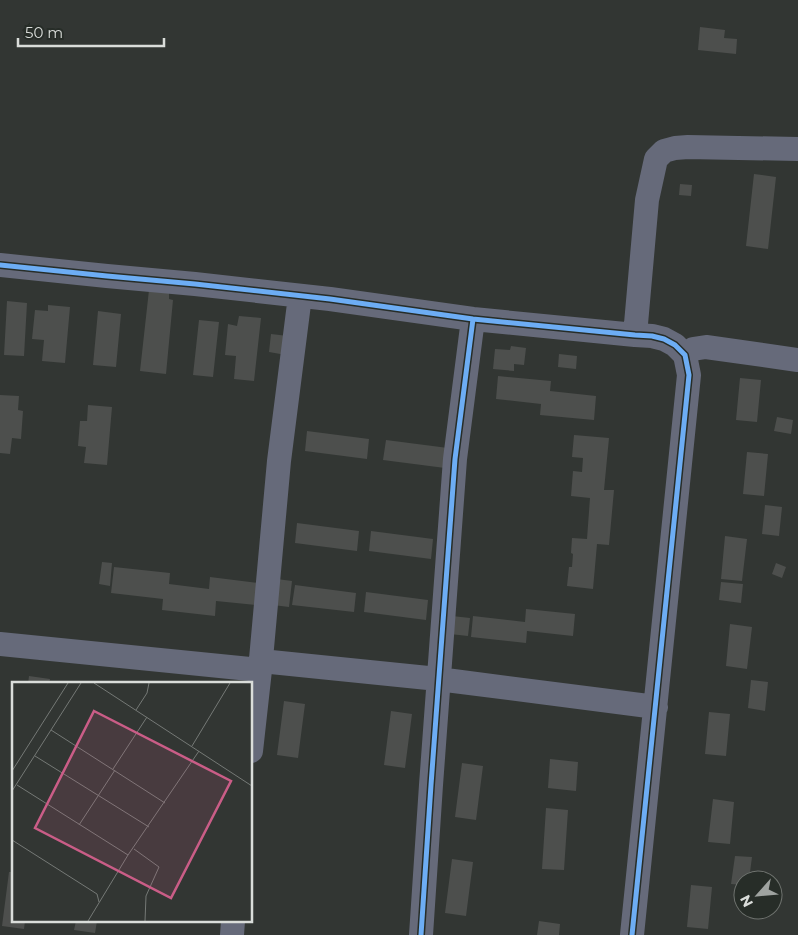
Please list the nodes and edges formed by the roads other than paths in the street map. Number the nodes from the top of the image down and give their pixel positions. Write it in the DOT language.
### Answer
graph roads {
  1 [pos="798,149"];
  2 [pos="0,265"];
  3 [pos="300,296"];
  4 [pos="474,319"];
  5 [pos="636,336"];
  6 [pos="685,355"];
  7 [pos="798,360"];
  8 [pos="0,644"];
  9 [pos="260,666"];
  10 [pos="438,679"];
  11 [pos="656,706"];
  12 [pos="252,742"];
  13 [pos="233,922"];
  14 [pos="232,935"];
  15 [pos="422,935"];
  16 [pos="632,935"];
  1 -- 5 [label="street"];
  2 -- 3 [label="street"];
  3 -- 4 [label="street"];
  3 -- 9 [label="street"];
  4 -- 5 [label="street"];
  4 -- 10 [label="street"];
  5 -- 6 [label="street"];
  6 -- 7 [label="street"];
  6 -- 11 [label="street"];
  8 -- 9 [label="street"];
  9 -- 10 [label="street"];
  9 -- 12 [label="street"];
  10 -- 11 [label="street"];
  10 -- 15 [label="street"];
  11 -- 16 [label="street"];
  13 -- 14 [label="street"];
}
